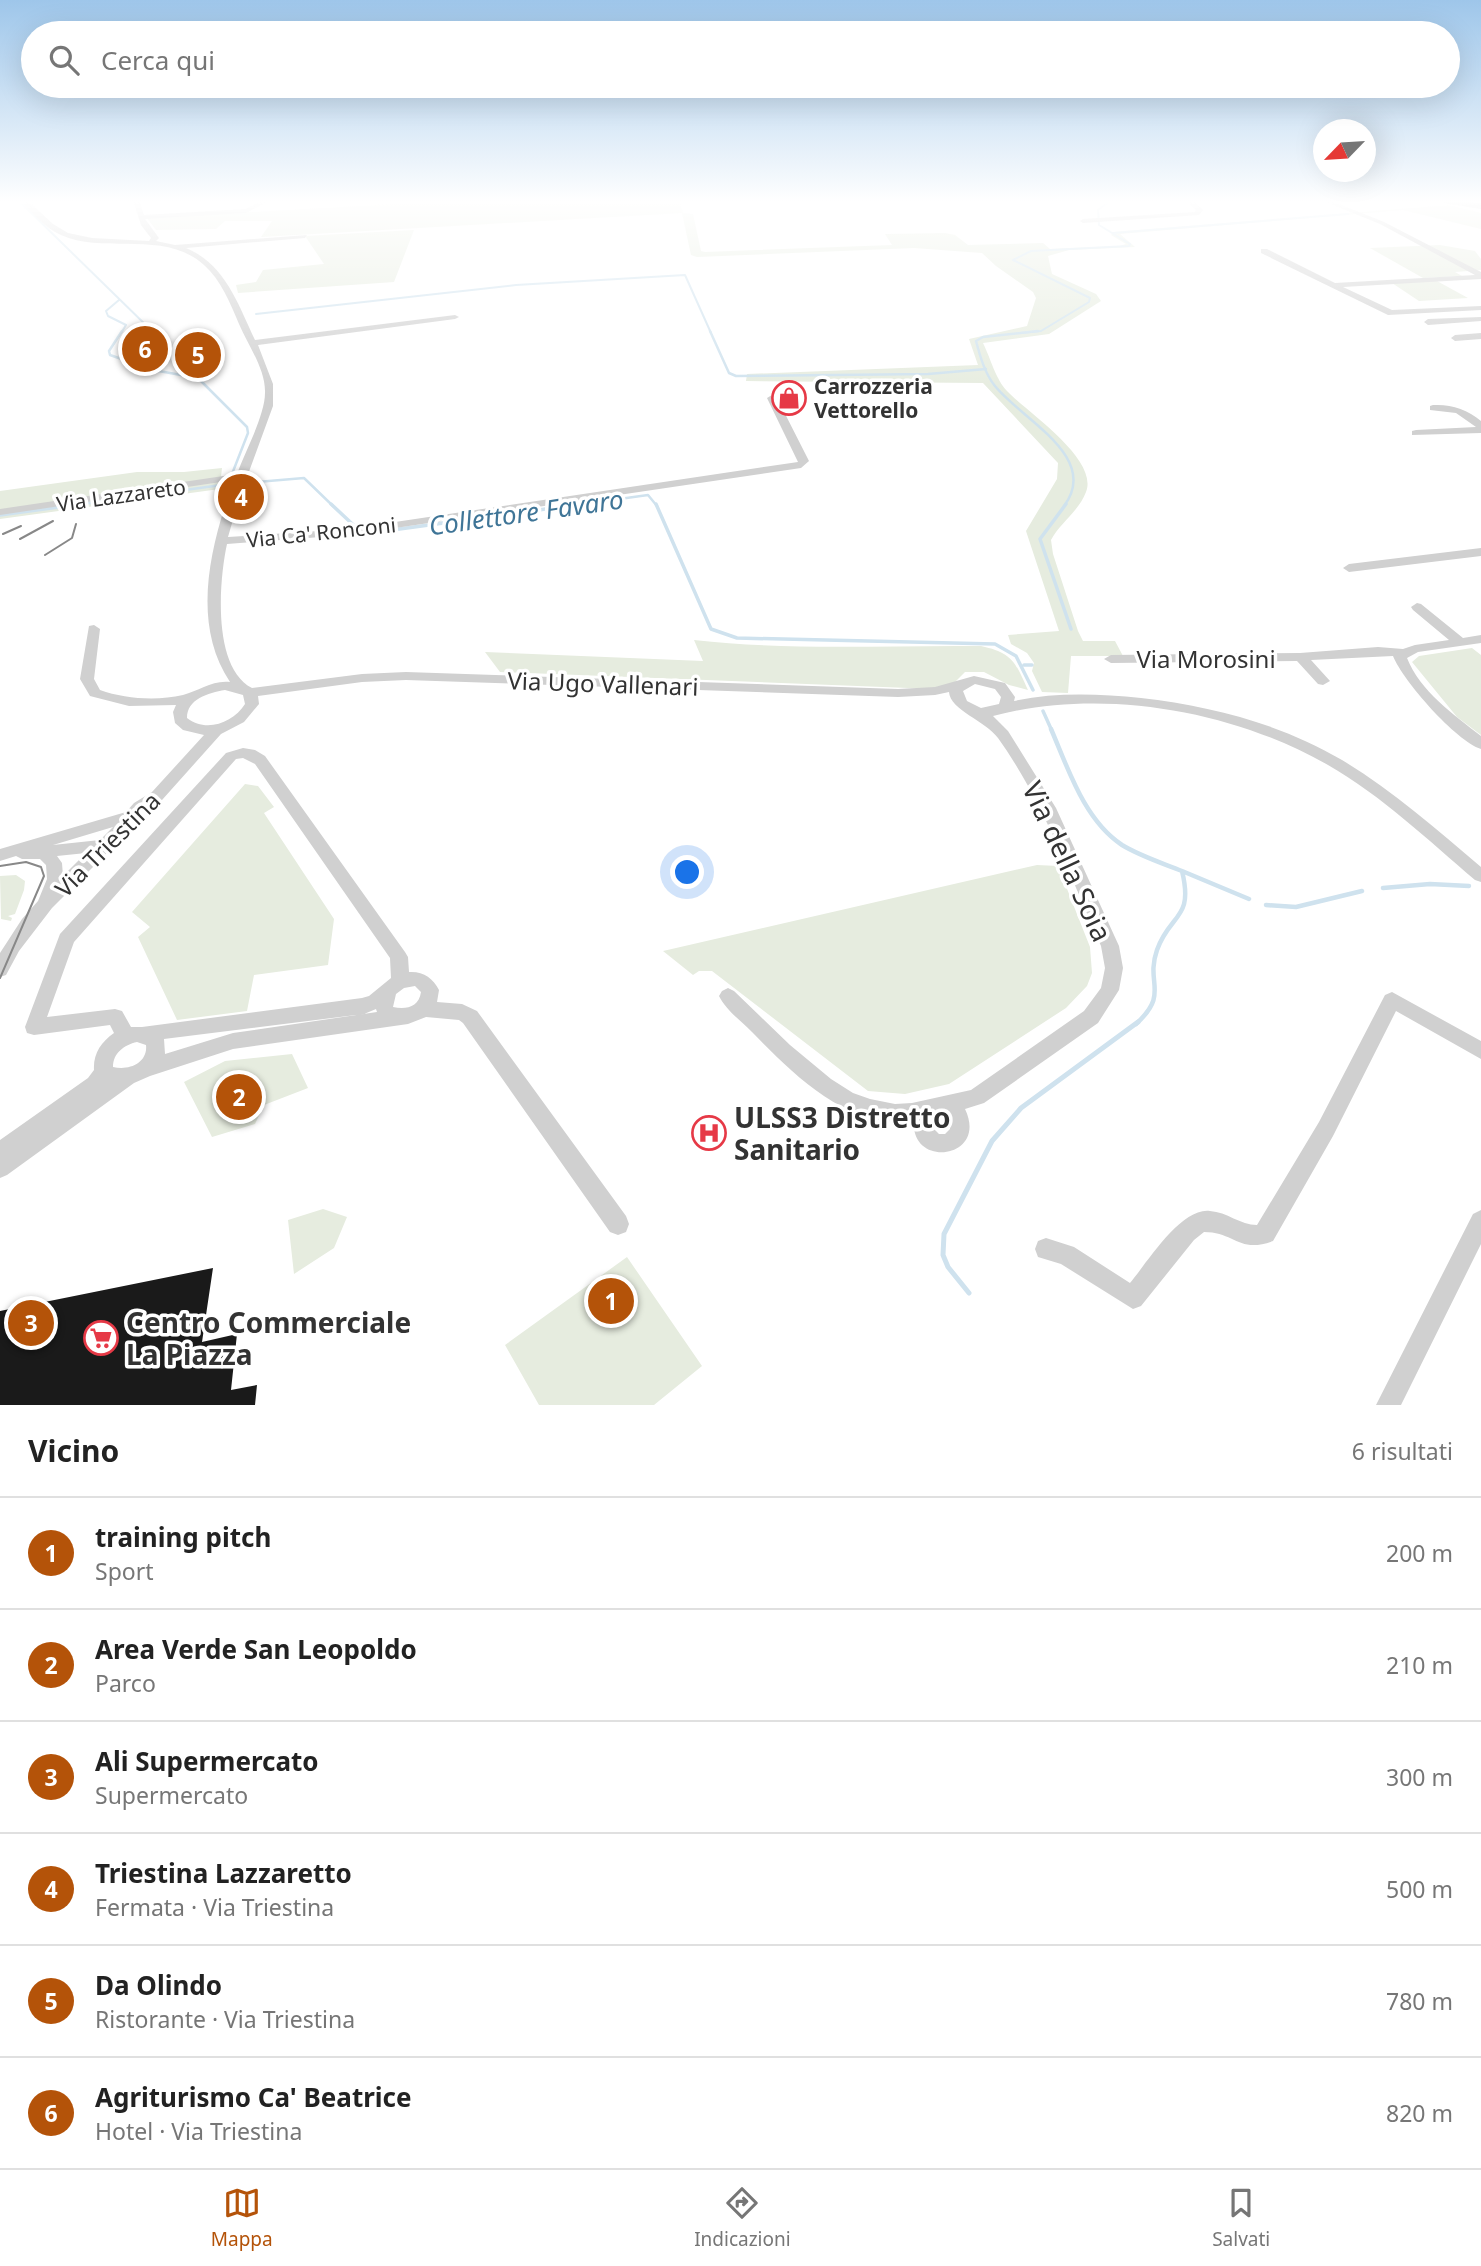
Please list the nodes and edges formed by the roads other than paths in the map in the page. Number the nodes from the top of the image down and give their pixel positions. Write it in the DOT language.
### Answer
graph roads {
  1 [pos="208,266"];
  2 [pos="1292,266"];
  3 [pos="1462,266"];
  4 [pos="1481,276"];
  5 [pos="1330,285"];
  6 [pos="1481,308"];
  7 [pos="455,317"];
  8 [pos="1481,319"];
  9 [pos="1428,322"];
  10 [pos="1481,336"];
  11 [pos="1455,338"];
  12 [pos="252,343"];
  13 [pos="772,398"];
  14 [pos="1433,408"];
  15 [pos="1481,427"];
  16 [pos="1416,433"];
  17 [pos="240,481"];
  18 [pos="0,512"];
  19 [pos="222,541"];
  20 [pos="1481,552"];
  21 [pos="1349,568"];
  22 [pos="1417,607"];
  23 [pos="94,629"];
  24 [pos="1481,639"];
  25 [pos="1460,642"];
  26 [pos="1401,654"];
  27 [pos="1301,657"];
  28 [pos="1111,659"];
  29 [pos="224,660"];
  30 [pos="1323,681"];
  31 [pos="959,685"];
  32 [pos="1000,686"];
  33 [pos="309,687"];
  34 [pos="206,690"];
  35 [pos="246,691"];
  36 [pos="898,693"];
  37 [pos="191,698"];
  38 [pos="1049,699"];
  39 [pos="146,701"];
  40 [pos="962,705"];
  41 [pos="1002,709"];
  42 [pos="250,710"];
  43 [pos="976,712"];
  44 [pos="179,714"];
  45 [pos="225,726"];
  46 [pos="192,729"];
  47 [pos="1003,734"];
  48 [pos="1481,744"];
  49 [pos="135,811"];
  50 [pos="103,845"];
  51 [pos="34,849"];
  52 [pos="0,855"];
  53 [pos="1481,876"];
  54 [pos="27,925"];
  55 [pos="0,970"];
  56 [pos="393,986"];
  57 [pos="728,996"];
  58 [pos="423,1009"];
  59 [pos="400,1017"];
  60 [pos="135,1035"];
  61 [pos="1481,1051"];
  62 [pos="104,1072"];
  63 [pos="136,1074"];
  64 [pos="978,1097"];
  65 [pos="931,1116"];
  66 [pos="962,1128"];
  67 [pos="0,1152"];
  68 [pos="0,1168"];
  69 [pos="1481,1221"];
  70 [pos="618,1224"];
  71 [pos="1046,1250"];
  72 [pos="1388,1405"];
  1 -- 12 [label="street"];
  2 -- 5 [label="street"];
  3 -- 4 [label="street"];
  4 -- 5 [label="street"];
  5 -- 6 [label="street"];
  7 -- 12 [label="street"];
  8 -- 9 [label="street"];
  10 -- 11 [label="street"];
  12 -- 17 [label="street"];
  13 -- 19 [label="street, Via Ca' Ronconi"];
  14 -- 15 [label="street"];
  15 -- 16 [label="street"];
  17 -- 18 [label="street, Via Lazzareto"];
  17 -- 19 [label="street"];
  19 -- 29 [label="street"];
  20 -- 21 [label="street"];
  22 -- 25 [label="street"];
  23 -- 39 [label="street"];
  24 -- 25 [label="street, Via Morosini"];
  25 -- 26 [label="street, Via Morosini"];
  26 -- 27 [label="street, Via Morosini"];
  26 -- 48 [label="street"];
  27 -- 28 [label="street, Via Morosini"];
  27 -- 30 [label="street, Via Morosini"];
  29 -- 34 [label="street"];
  29 -- 35 [label="street"];
  31 -- 32 [label="street, Via Ugo Vallenari"];
  31 -- 36 [label="street, Via Ugo Vallenari"];
  31 -- 40 [label="street"];
  32 -- 38 [label="street, Via Ugo Vallenari"];
  32 -- 41 [label="street"];
  33 -- 35 [label="street, Via Ugo Vallenari"];
  33 -- 36 [label="street, Via Ugo Vallenari"];
  33 -- 42 [label="street, Via Ugo Vallenari"];
  34 -- 35 [label="street, Via Ugo Vallenari"];
  34 -- 37 [label="street"];
  35 -- 42 [label="street"];
  36 -- 40 [label="street, Via Ugo Vallenari"];
  37 -- 39 [label="street"];
  37 -- 44 [label="street"];
  38 -- 41 [label="street, Via Ugo Vallenari"];
  38 -- 53 [label="street, Via Ugo Vallenari"];
  39 -- 44 [label="street"];
  40 -- 43 [label="street, Via Ugo Vallenari"];
  41 -- 43 [label="street, Via Ugo Vallenari"];
  41 -- 47 [label="street, Via della Soia"];
  42 -- 45 [label="street, Via Triestina"];
  43 -- 47 [label="street, Via della Soia"];
  44 -- 46 [label="street"];
  45 -- 46 [label="street"];
  45 -- 49 [label="street, Via Triestina"];
  46 -- 49 [label="street"];
  47 -- 64 [label="street, Via della Soia"];
  49 -- 50 [label="street, Via Triestina"];
  49 -- 51 [label="street"];
  50 -- 51 [label="street"];
  50 -- 54 [label="street, Via Triestina"];
  51 -- 52 [label="street"];
  51 -- 54 [label="street"];
  54 -- 55 [label="street, Via Triestina"];
  56 -- 58 [label="street"];
  56 -- 59 [label="street"];
  56 -- 60 [label="street"];
  56 -- 60 [label="street"];
  57 -- 65 [label="street"];
  58 -- 59 [label="street"];
  58 -- 70 [label="street"];
  59 -- 63 [label="street"];
  60 -- 62 [label="street"];
  60 -- 63 [label="street"];
  61 -- 71 [label="street"];
  62 -- 63 [label="street"];
  62 -- 67 [label="street"];
  63 -- 68 [label="street"];
  64 -- 65 [label="street, Via della Soia"];
  64 -- 66 [label="street, Via della Soia"];
  65 -- 66 [label="street"];
  65 -- 66 [label="street"];
  69 -- 72 [label="street"];
}
